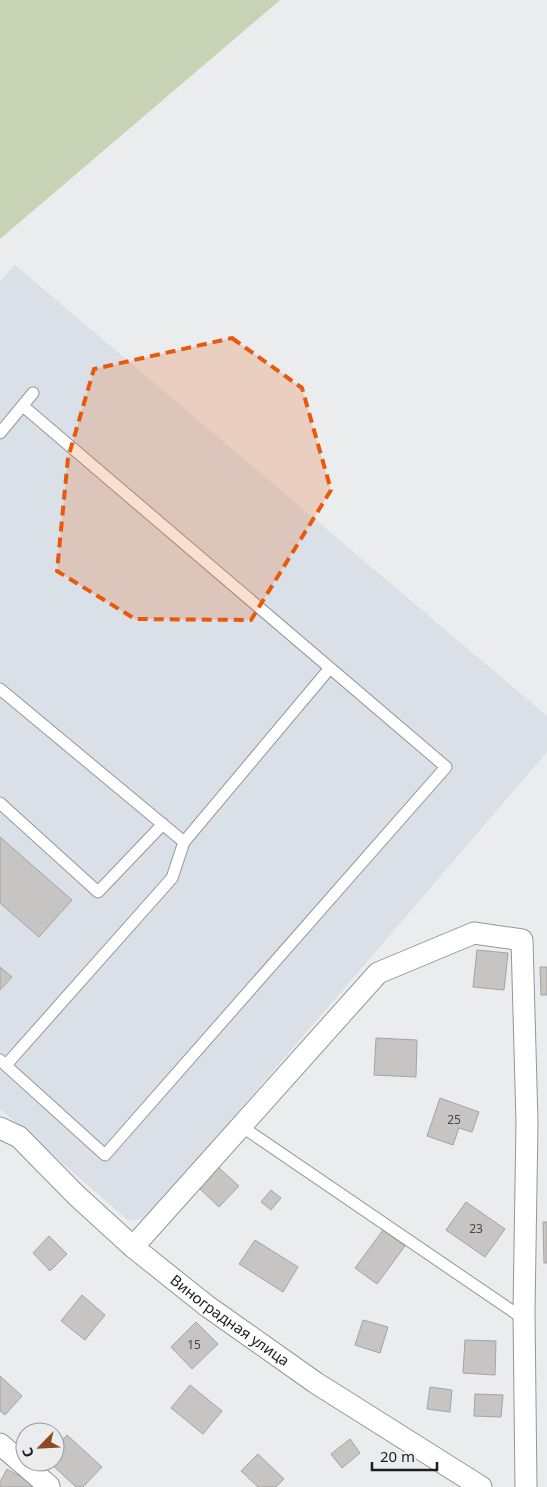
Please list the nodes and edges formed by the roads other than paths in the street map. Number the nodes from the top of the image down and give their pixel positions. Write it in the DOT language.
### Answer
graph roads {
  1 [pos="33,393"];
  2 [pos="23,406"];
  3 [pos="0,433"];
  4 [pos="330,668"];
  5 [pos="0,689"];
  6 [pos="0,803"];
  7 [pos="162,824"];
  8 [pos="184,842"];
  9 [pos="3,1062"];
  10 [pos="241,1126"];
  11 [pos="0,1128"];
  12 [pos="134,1247"];
  13 [pos="524,1319"];
  14 [pos="0,1444"];
  15 [pos="49,1486"];
  16 [pos="481,1487"];
  17 [pos="526,1487"];
  1 -- 2 [label="lane"];
  2 -- 3 [label="lane"];
  2 -- 4 [label="lane"];
  4 -- 8 [label="lane"];
  4 -- 9 [label="lane"];
  5 -- 7 [label="lane"];
  6 -- 7 [label="lane"];
  7 -- 8 [label="lane"];
  8 -- 9 [label="lane"];
  10 -- 12 [label="street"];
  10 -- 13 [label="lane"];
  10 -- 13 [label="street"];
  11 -- 12 [label="street, Виноградная улица"];
  12 -- 16 [label="street, Виноградная улица"];
  13 -- 17 [label="street"];
  14 -- 15 [label="street"];
}
